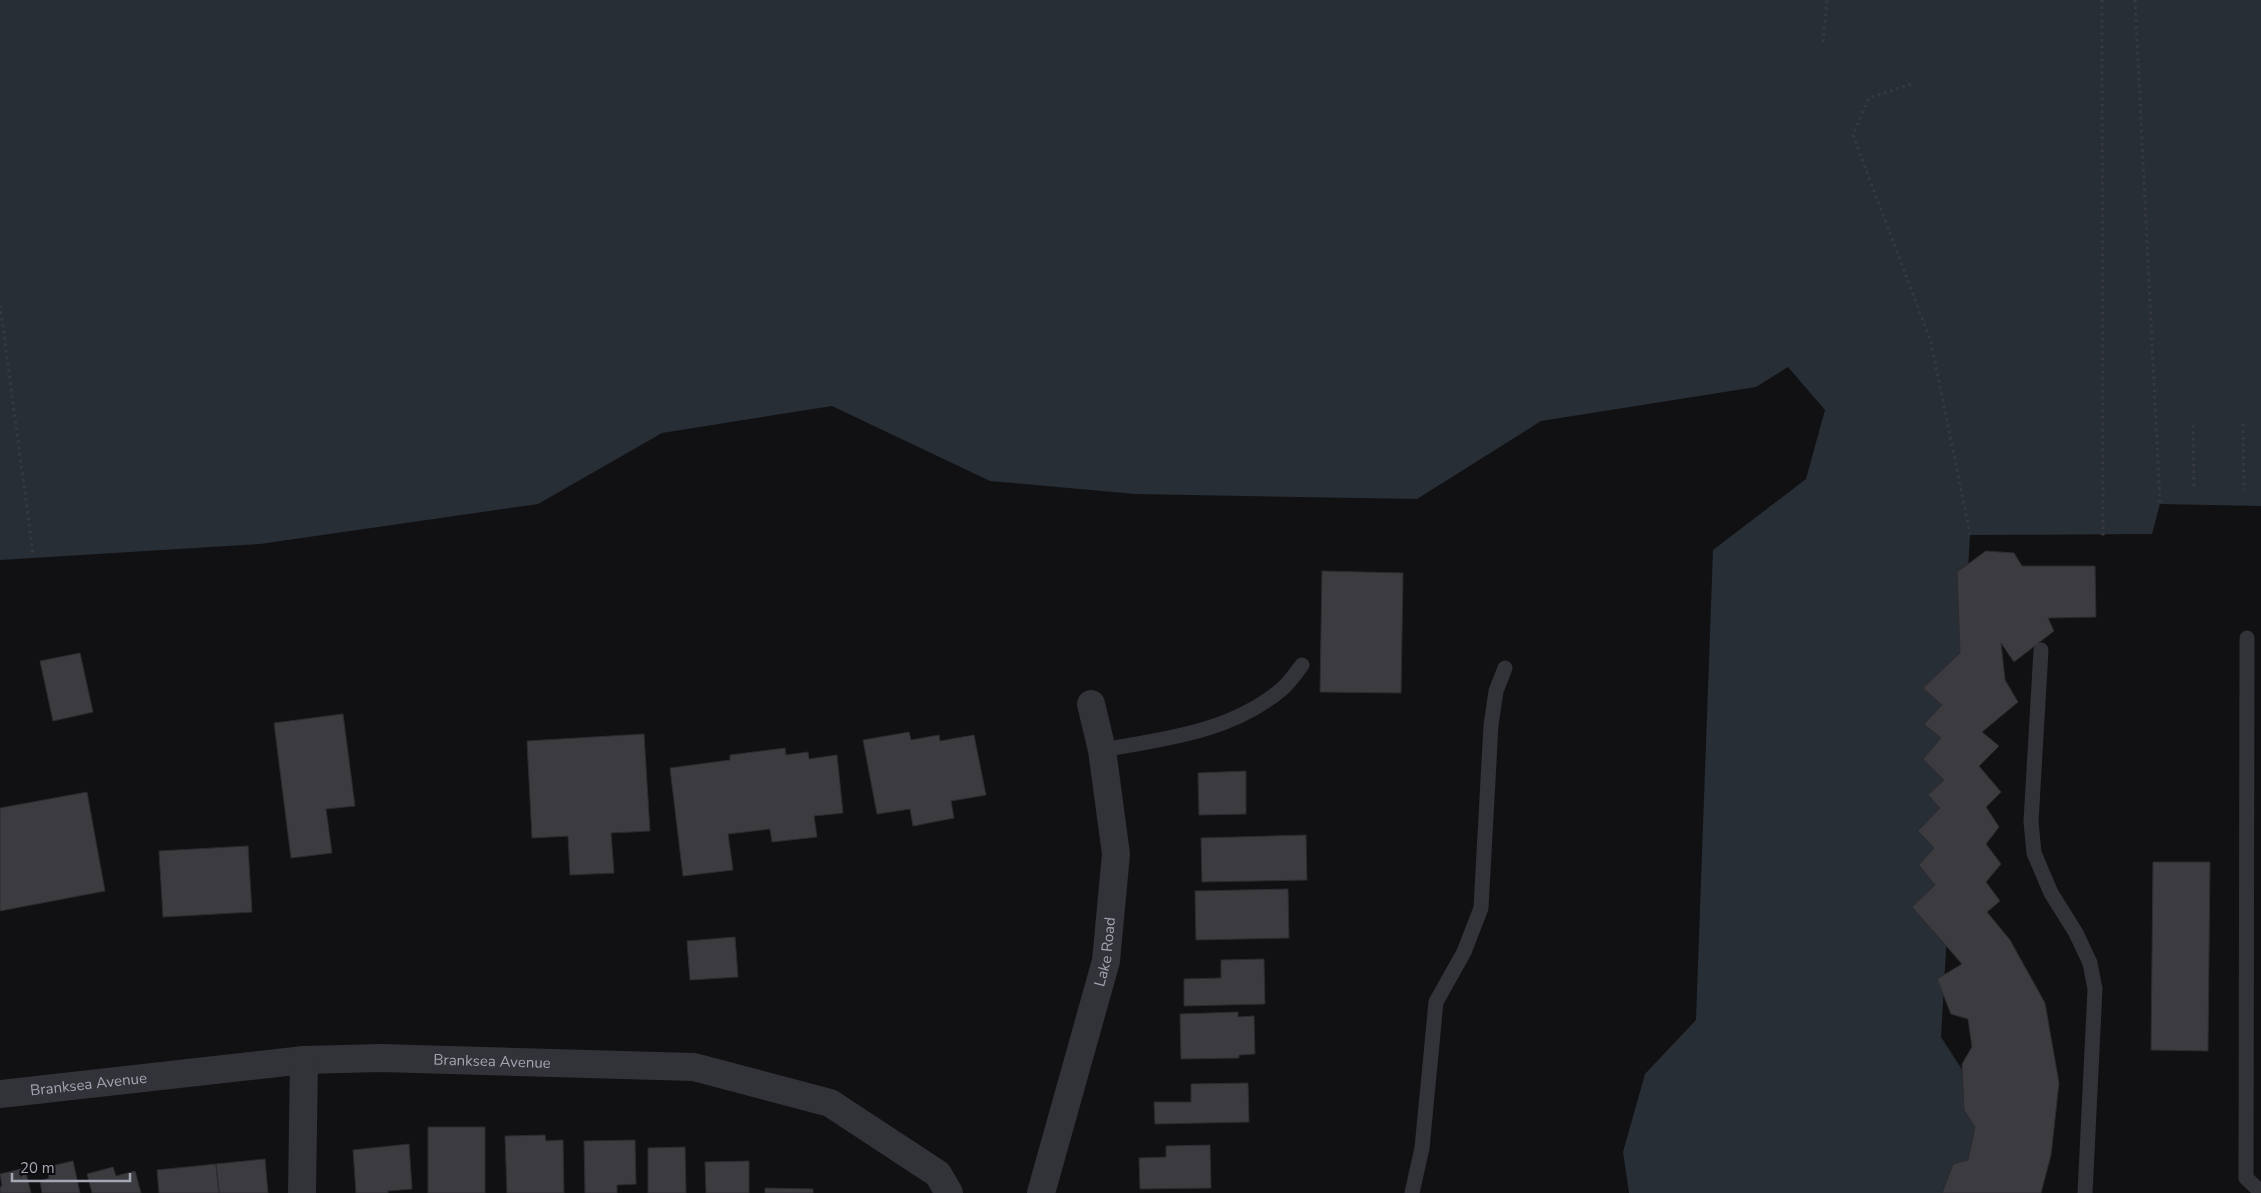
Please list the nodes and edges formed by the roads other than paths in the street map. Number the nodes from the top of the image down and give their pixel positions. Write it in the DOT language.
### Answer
graph roads {
  1 [pos="2248,638"];
  2 [pos="2041,650"];
  3 [pos="1302,665"];
  4 [pos="1505,668"];
  5 [pos="1091,704"];
  6 [pos="1102,750"];
  7 [pos="304,1060"];
  8 [pos="0,1094"];
  9 [pos="2261,1192"];
  10 [pos="302,1193"];
  11 [pos="949,1193"];
  12 [pos="1041,1193"];
  13 [pos="1412,1193"];
  14 [pos="2085,1193"];
  1 -- 9 [label="lane"];
  2 -- 14 [label="lane"];
  3 -- 6 [label="lane"];
  4 -- 13 [label="lane"];
  5 -- 6 [label="street, Lake Road"];
  6 -- 12 [label="street, Lake Road"];
  7 -- 8 [label="street, Branksea Avenue"];
  7 -- 10 [label="street"];
  7 -- 11 [label="street, Branksea Avenue"];
}
